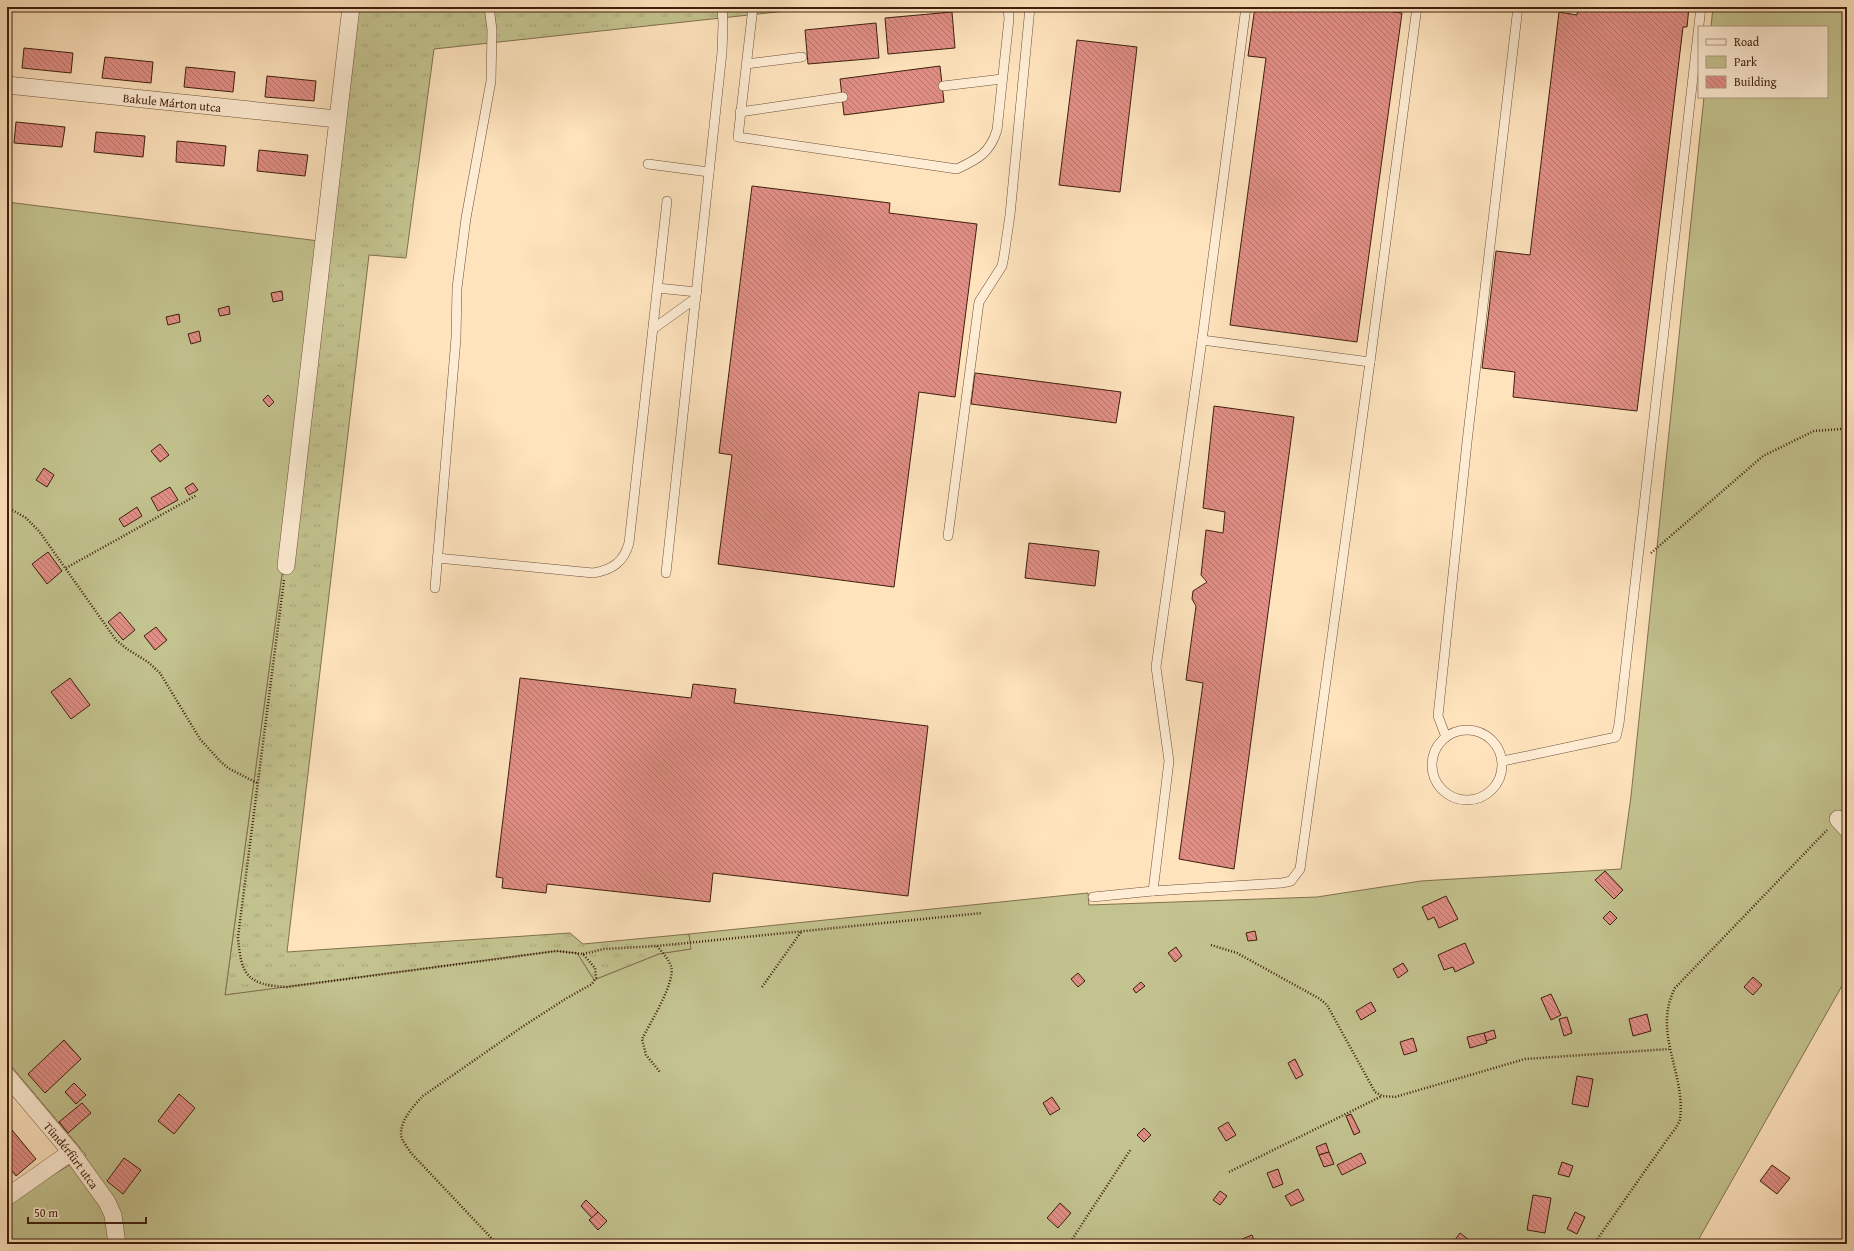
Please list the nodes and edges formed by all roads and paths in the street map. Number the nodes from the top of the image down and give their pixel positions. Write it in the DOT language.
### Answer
graph roads {
  1 [pos="351,7"];
  2 [pos="489,7"];
  3 [pos="722,7"];
  4 [pos="753,7"];
  5 [pos="1008,7"];
  6 [pos="1030,7"];
  7 [pos="1246,7"];
  8 [pos="1417,7"];
  9 [pos="1518,7"];
  10 [pos="1701,7"];
  11 [pos="1699,26"];
  12 [pos="1698,33"];
  13 [pos="802,57"];
  14 [pos="746,64"];
  15 [pos="1002,80"];
  16 [pos="7,85"];
  17 [pos="943,86"];
  18 [pos="843,97"];
  19 [pos="740,112"];
  20 [pos="337,119"];
  21 [pos="648,164"];
  22 [pos="709,172"];
  23 [pos="667,201"];
  24 [pos="657,288"];
  25 [pos="697,295"];
  26 [pos="653,329"];
  27 [pos="1202,340"];
  28 [pos="1370,362"];
  29 [pos="1847,432"];
  30 [pos="197,495"];
  31 [pos="7,507"];
  32 [pos="948,536"];
  33 [pos="1648,556"];
  34 [pos="437,558"];
  35 [pos="286,566"];
  36 [pos="66,568"];
  37 [pos="666,573"];
  38 [pos="435,588"];
  39 [pos="1446,737"];
  40 [pos="1503,762"];
  41 [pos="257,783"];
  42 [pos="1842,824"];
  43 [pos="1153,891"];
  44 [pos="1093,897"];
  45 [pos="982,913"];
  46 [pos="801,931"];
  47 [pos="1211,945"];
  48 [pos="657,946"];
  49 [pos="583,954"];
  50 [pos="762,987"];
  51 [pos="1669,1049"];
  52 [pos="660,1072"];
  53 [pos="7,1076"];
  54 [pos="1382,1096"];
  55 [pos="1131,1149"];
  56 [pos="71,1152"];
  57 [pos="1229,1172"];
  58 [pos="7,1196"];
  59 [pos="117,1244"];
  60 [pos="496,1244"];
  61 [pos="1068,1244"];
  62 [pos="1594,1244"];
  1 -- 20 [label="street"];
  2 -- 34 [label="lane"];
  3 -- 22 [label="lane"];
  4 -- 14 [label="lane"];
  5 -- 15 [label="lane"];
  6 -- 32 [label="lane"];
  7 -- 27 [label="lane"];
  8 -- 28 [label="lane"];
  9 -- 39 [label="lane"];
  10 -- 11 [label="lane"];
  12 -- 40 [label="lane"];
  13 -- 14 [label="lane"];
  14 -- 19 [label="lane"];
  15 -- 17 [label="lane"];
  15 -- 19 [label="lane"];
  16 -- 20 [label="street, Bakule Márton utca"];
  18 -- 19 [label="lane"];
  20 -- 35 [label="street"];
  21 -- 22 [label="lane"];
  22 -- 25 [label="lane"];
  23 -- 24 [label="lane"];
  24 -- 25 [label="lane"];
  24 -- 26 [label="lane"];
  25 -- 26 [label="lane"];
  25 -- 37 [label="lane"];
  26 -- 34 [label="lane"];
  27 -- 28 [label="lane"];
  27 -- 43 [label="lane"];
  28 -- 43 [label="lane"];
  29 -- 33 [label="path"];
  30 -- 36 [label="path"];
  31 -- 36 [label="path"];
  34 -- 38 [label="lane"];
  35 -- 41 [label="path"];
  36 -- 41 [label="path"];
  39 -- 40 [label="lane"];
  39 -- 40 [label="lane"];
  41 -- 49 [label="path"];
  42 -- 51 [label="path"];
  43 -- 44 [label="lane"];
  45 -- 46 [label="path"];
  46 -- 48 [label="path"];
  46 -- 50 [label="path"];
  47 -- 54 [label="path"];
  48 -- 49 [label="path"];
  48 -- 52 [label="path"];
  49 -- 60 [label="path"];
  51 -- 54 [label="path"];
  51 -- 62 [label="path"];
  53 -- 56 [label="street, Tündérfürt utca"];
  54 -- 57 [label="path"];
  55 -- 61 [label="path"];
  56 -- 58 [label="street"];
  56 -- 59 [label="street, Tündérfürt utca"];
}
